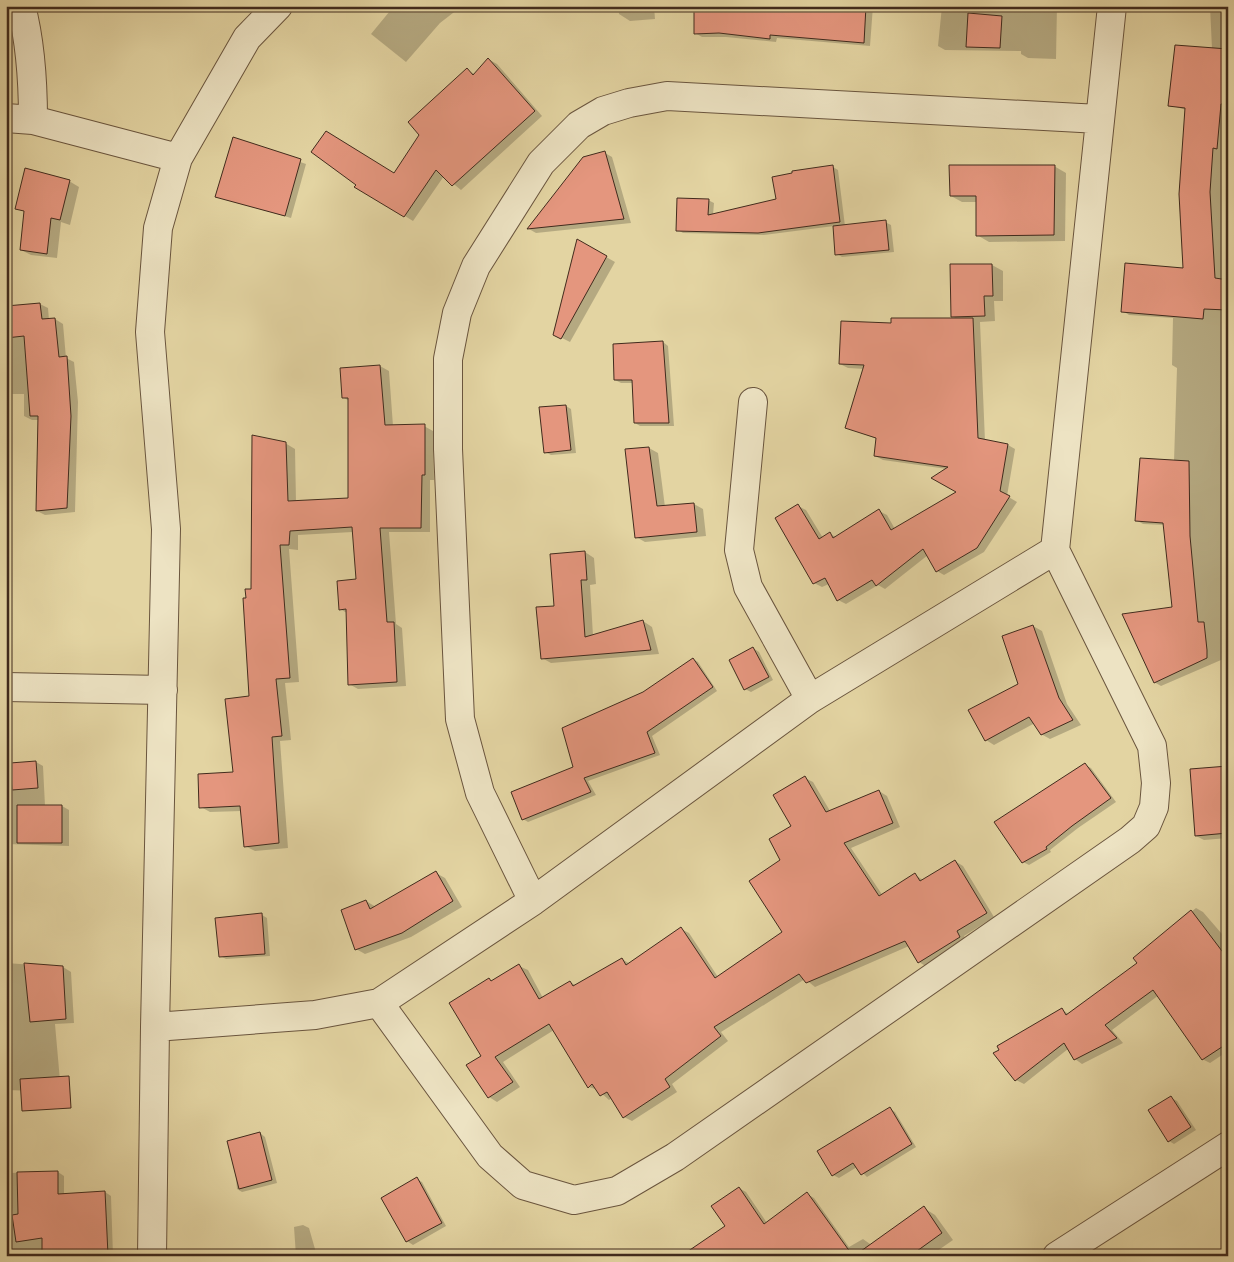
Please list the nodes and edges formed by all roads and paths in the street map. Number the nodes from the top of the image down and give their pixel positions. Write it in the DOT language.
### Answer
graph roads {
  1 [pos="22,6"];
  2 [pos="278,6"];
  3 [pos="1112,6"];
  4 [pos="6,118"];
  5 [pos="1099,119"];
  6 [pos="33,120"];
  7 [pos="178,158"];
  8 [pos="753,402"];
  9 [pos="1055,550"];
  10 [pos="6,687"];
  11 [pos="163,690"];
  12 [pos="810,699"];
  13 [pos="533,901"];
  14 [pos="379,1003"];
  15 [pos="155,1027"];
  16 [pos="1224,1157"];
  17 [pos="152,1256"];
  18 [pos="1057,1256"];
  1 -- 6 [label="street"];
  2 -- 7 [label="street"];
  3 -- 5 [label="street"];
  4 -- 6 [label="street"];
  5 -- 9 [label="street"];
  5 -- 13 [label="street"];
  6 -- 7 [label="street"];
  7 -- 11 [label="street"];
  8 -- 12 [label="street"];
  9 -- 12 [label="street"];
  9 -- 14 [label="street"];
  10 -- 11 [label="street"];
  11 -- 15 [label="street"];
  12 -- 13 [label="street"];
  13 -- 14 [label="street"];
  14 -- 15 [label="street"];
  15 -- 17 [label="street"];
  16 -- 18 [label="street"];
}
